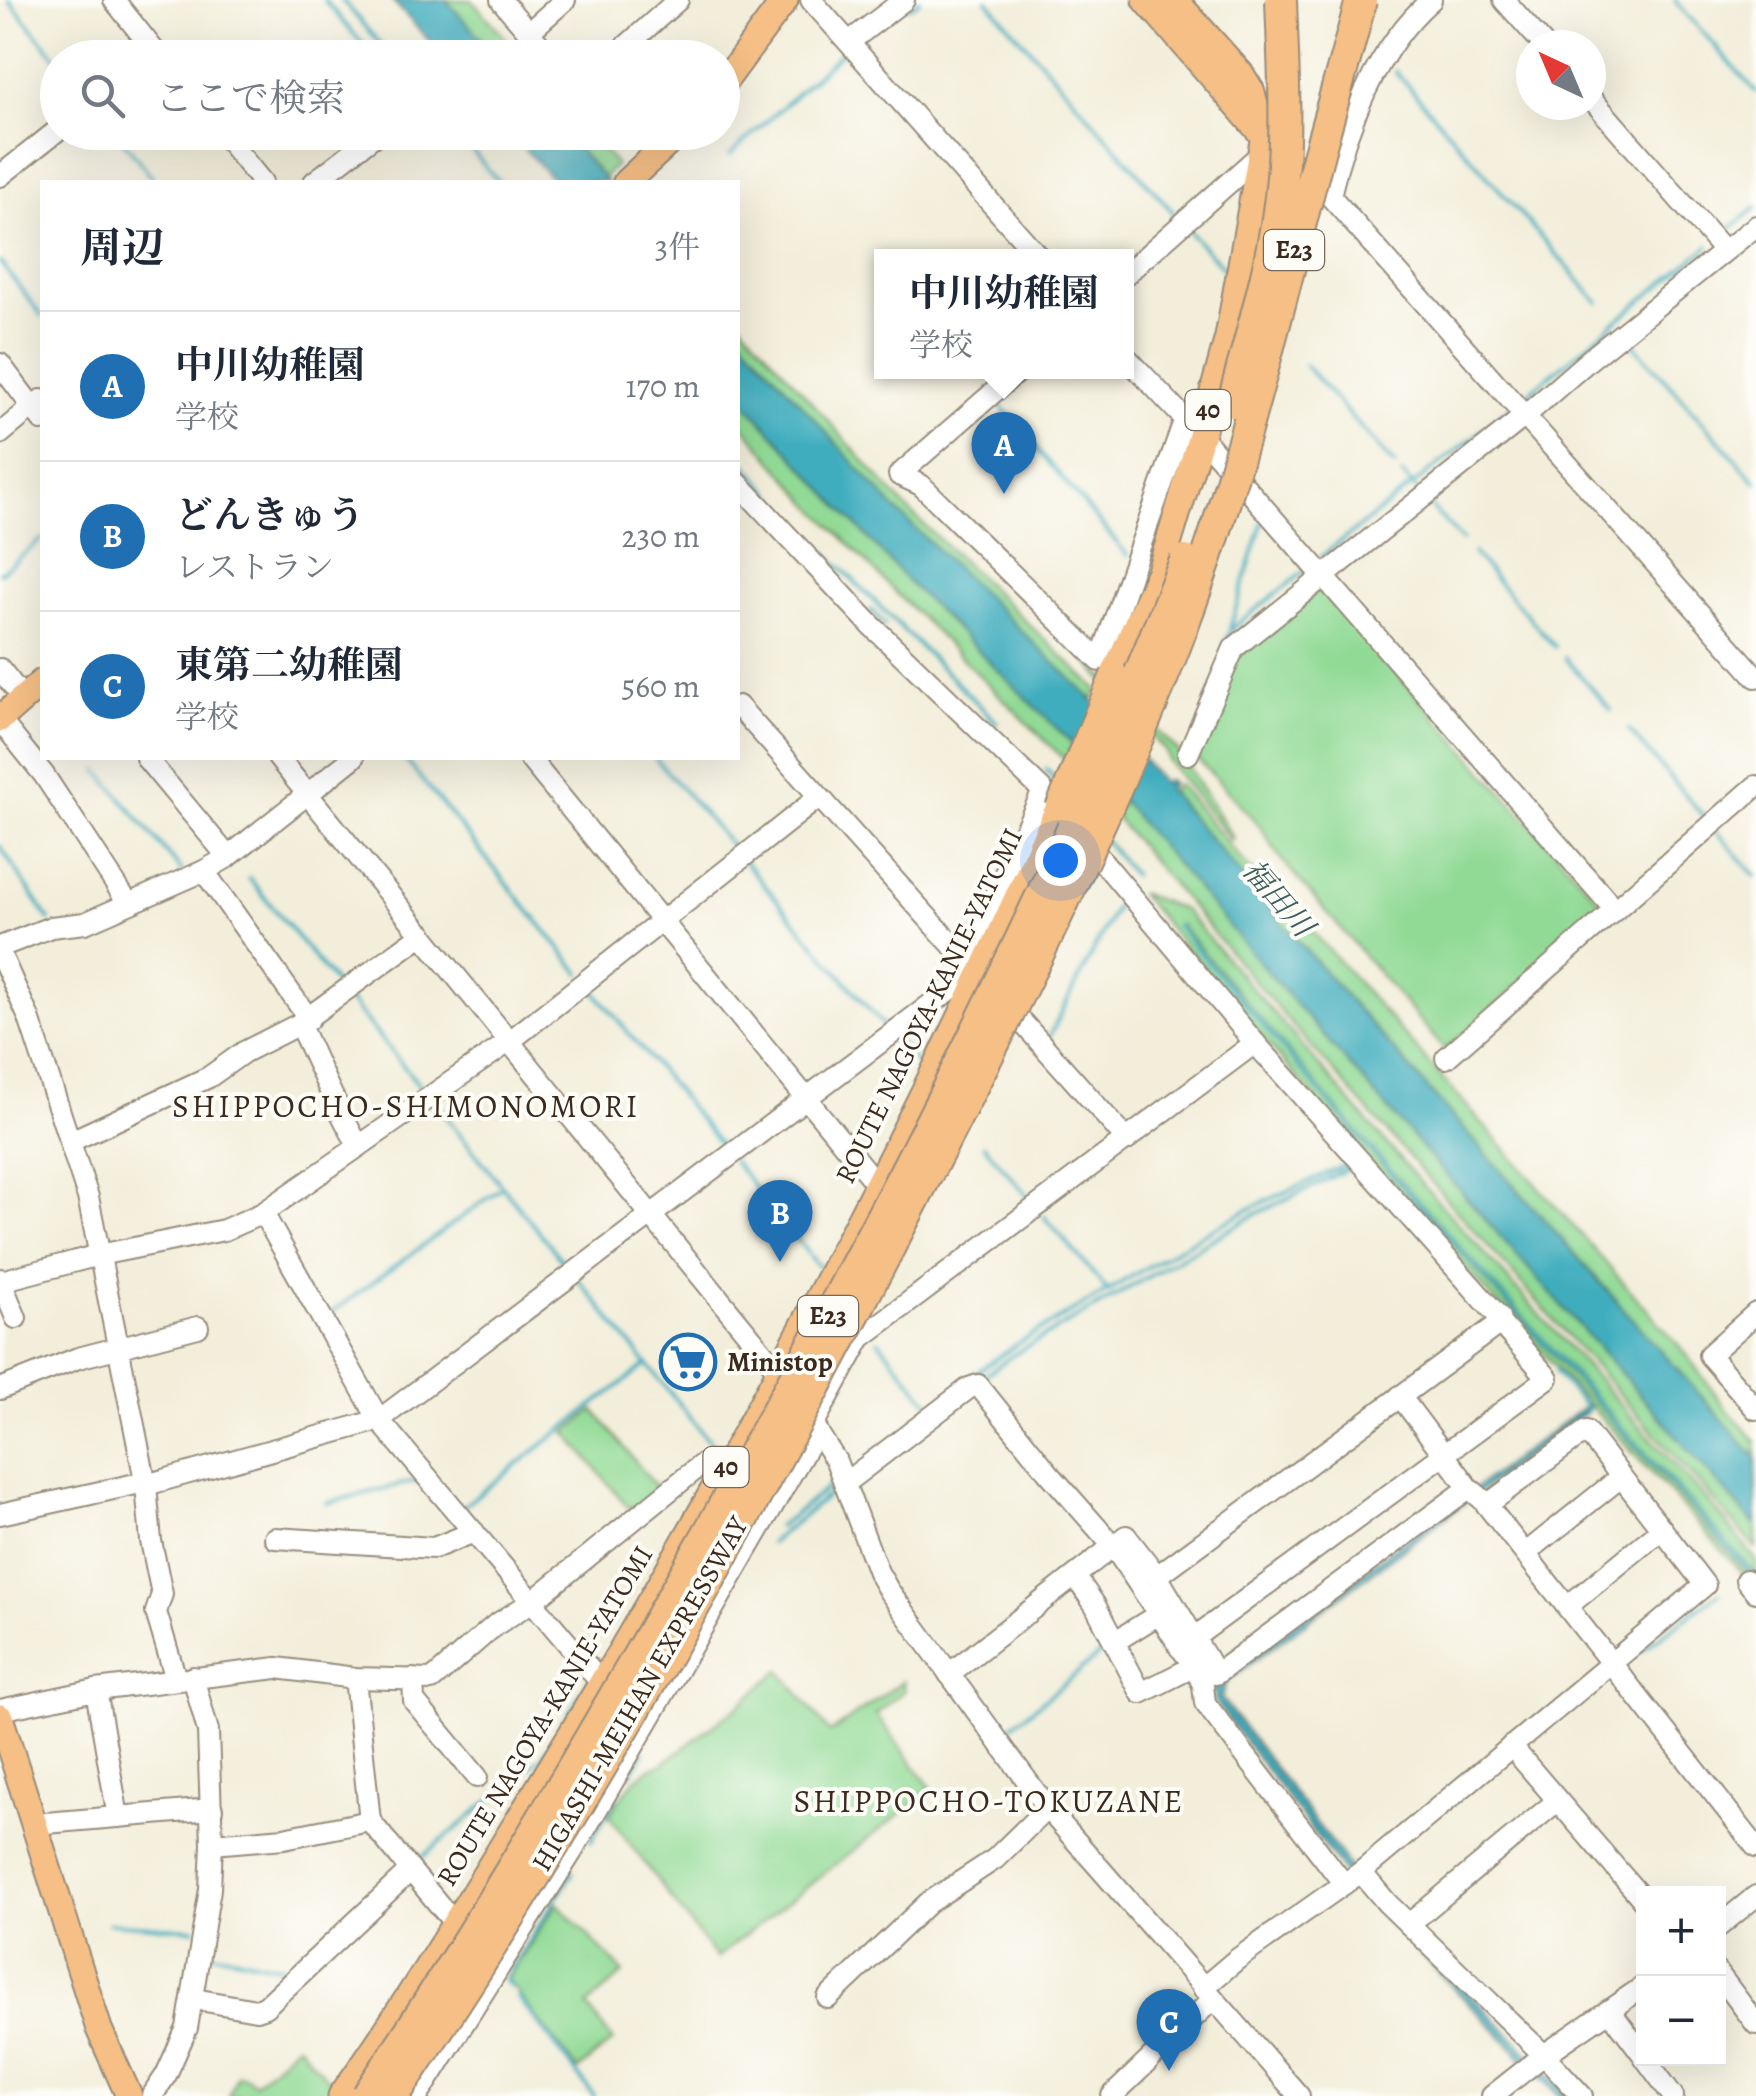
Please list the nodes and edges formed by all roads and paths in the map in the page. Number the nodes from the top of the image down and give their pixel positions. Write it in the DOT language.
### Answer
graph roads {
  1 [pos="114,0"];
  2 [pos="501,0"];
  3 [pos="565,0"];
  4 [pos="678,0"];
  5 [pos="811,0"];
  6 [pos="904,0"];
  7 [pos="1146,0"];
  8 [pos="1174,0"];
  9 [pos="1280,0"];
  10 [pos="1361,0"];
  11 [pos="1431,0"];
  12 [pos="1504,0"];
  13 [pos="775,5"];
  14 [pos="1414,8"];
  15 [pos="1531,30"];
  16 [pos="529,32"];
  17 [pos="143,40"];
  18 [pos="536,40"];
  19 [pos="633,40"];
  20 [pos="849,42"];
  21 [pos="740,58"];
  22 [pos="1606,115"];
  23 [pos="40,144"];
  24 [pos="1262,144"];
  25 [pos="236,150"];
  26 [pos="356,150"];
  27 [pos="661,150"];
  28 [pos="0,176"];
  29 [pos="260,180"];
  30 [pos="317,180"];
  31 [pos="628,180"];
  32 [pos="1330,196"];
  33 [pos="1756,226"];
  34 [pos="1032,249"];
  35 [pos="1724,250"];
  36 [pos="1134,266"];
  37 [pos="0,364"];
  38 [pos="1134,366"];
  39 [pos="1008,379"];
  40 [pos="39,409"];
  41 [pos="1523,412"];
  42 [pos="1192,429"];
  43 [pos="0,434"];
  44 [pos="740,484"];
  45 [pos="1322,577"];
  46 [pos="0,668"];
  47 [pos="1756,677"];
  48 [pos="33,690"];
  49 [pos="740,708"];
  50 [pos="0,719"];
  51 [pos="1188,754"];
  52 [pos="148,760"];
  53 [pos="280,760"];
  54 [pos="351,760"];
  55 [pos="531,760"];
  56 [pos="1756,786"];
  57 [pos="308,794"];
  58 [pos="819,797"];
  59 [pos="1050,800"];
  60 [pos="228,857"];
  61 [pos="204,872"];
  62 [pos="128,904"];
  63 [pos="1614,910"];
  64 [pos="662,921"];
  65 [pos="424,934"];
  66 [pos="0,950"];
  67 [pos="974,969"];
  68 [pos="304,1022"];
  69 [pos="510,1041"];
  70 [pos="1255,1042"];
  71 [pos="1446,1058"];
  72 [pos="807,1098"];
  73 [pos="1127,1140"];
  74 [pos="71,1141"];
  75 [pos="359,1146"];
  76 [pos="877,1185"];
  77 [pos="263,1213"];
  78 [pos="652,1216"];
  79 [pos="99,1255"];
  80 [pos="0,1280"];
  81 [pos="1756,1313"];
  82 [pos="16,1318"];
  83 [pos="1500,1323"];
  84 [pos="198,1328"];
  85 [pos="118,1348"];
  86 [pos="779,1372"];
  87 [pos="0,1388"];
  88 [pos="1400,1396"];
  89 [pos="1756,1409"];
  90 [pos="379,1420"];
  91 [pos="815,1428"];
  92 [pos="1444,1454"];
  93 [pos="723,1473"];
  94 [pos="1621,1477"];
  95 [pos="845,1483"];
  96 [pos="145,1484"];
  97 [pos="1476,1495"];
  98 [pos="0,1514"];
  99 [pos="1662,1529"];
  100 [pos="474,1532"];
  101 [pos="275,1538"];
  102 [pos="1114,1546"];
  103 [pos="1526,1553"];
  104 [pos="1075,1576"];
  105 [pos="1157,1576"];
  106 [pos="533,1601"];
  107 [pos="1568,1605"];
  108 [pos="1159,1614"];
  109 [pos="1114,1642"];
  110 [pos="1187,1643"];
  111 [pos="1611,1661"];
  112 [pos="949,1674"];
  113 [pos="1204,1676"];
  114 [pos="185,1678"];
  115 [pos="355,1678"];
  116 [pos="413,1679"];
  117 [pos="602,1684"];
  118 [pos="96,1690"];
  119 [pos="0,1714"];
  120 [pos="1510,1746"];
  121 [pos="478,1777"];
  122 [pos="1557,1800"];
  123 [pos="1047,1808"];
  124 [pos="212,1810"];
  125 [pos="118,1817"];
  126 [pos="370,1821"];
  127 [pos="34,1824"];
  128 [pos="212,1844"];
  129 [pos="1756,1847"];
  130 [pos="410,1871"];
  131 [pos="1353,1878"];
  132 [pos="1636,1892"];
  133 [pos="1756,1896"];
  134 [pos="1726,1920"];
  135 [pos="455,1924"];
  136 [pos="1408,1924"];
  137 [pos="1720,1976"];
  138 [pos="1636,1992"];
  139 [pos="1208,1993"];
  140 [pos="828,1998"];
  141 [pos="194,1999"];
  142 [pos="1611,2012"];
  143 [pos="1756,2024"];
  144 [pos="1636,2046"];
  145 [pos="1544,2055"];
  146 [pos="1651,2066"];
  147 [pos="129,2096"];
  148 [pos="152,2096"];
  149 [pos="341,2096"];
  150 [pos="366,2096"];
  151 [pos="394,2096"];
  152 [pos="418,2096"];
  153 [pos="1112,2096"];
  154 [pos="1299,2096"];
  155 [pos="1492,2096"];
  156 [pos="1582,2096"];
  157 [pos="1673,2096"];
  1 -- 17 [label="street"];
  2 -- 16 [label="street"];
  3 -- 16 [label="street"];
  4 -- 19 [label="street"];
  5 -- 20 [label="street"];
  6 -- 20 [label="street"];
  7 -- 24 [label="main road"];
  8 -- 24 [label="main road, ROUTE NAGOYA-KANIE-YATOMI / 40"];
  9 -- 150 [label="highway, HIGASHI-MEIHAN EXPRESSWAY / E23, bridge"];
  10 -- 151 [label="highway, HIGASHI-MEIHAN EXPRESSWAY / E23, bridge"];
  11 -- 14 [label="street"];
  12 -- 15 [label="street"];
  13 -- 21 [label="main road"];
  14 -- 32 [label="street"];
  16 -- 18 [label="street"];
  20 -- 34 [label="street"];
  22 -- 35 [label="street"];
  23 -- 28 [label="street"];
  24 -- 32 [label="street"];
  24 -- 36 [label="street"];
  24 -- 42 [label="main road, ROUTE NAGOYA-KANIE-YATOMI / 40"];
  25 -- 29 [label="street"];
  26 -- 30 [label="street"];
  27 -- 31 [label="main road"];
  32 -- 41 [label="street"];
  33 -- 35 [label="street"];
  35 -- 41 [label="street"];
  37 -- 40 [label="street"];
  38 -- 42 [label="street"];
  39 -- 42 [label="street"];
  40 -- 43 [label="street"];
  41 -- 45 [label="street"];
  41 -- 47 [label="street"];
  42 -- 45 [label="street"];
  42 -- 59 [label="main road, ROUTE NAGOYA-KANIE-YATOMI / 40, bridge"];
  44 -- 59 [label="street"];
  45 -- 51 [label="street"];
  45 -- 63 [label="street"];
  46 -- 48 [label="street"];
  48 -- 50 [label="main road"];
  49 -- 58 [label="street"];
  50 -- 62 [label="street"];
  52 -- 60 [label="street"];
  53 -- 57 [label="street"];
  54 -- 57 [label="street"];
  55 -- 64 [label="street"];
  56 -- 63 [label="street"];
  57 -- 60 [label="street"];
  57 -- 65 [label="street"];
  58 -- 64 [label="street"];
  58 -- 67 [label="street"];
  59 -- 67 [label="main road, ROUTE NAGOYA-KANIE-YATOMI / 40"];
  59 -- 70 [label="street"];
  60 -- 61 [label="street"];
  61 -- 62 [label="street"];
  61 -- 68 [label="street"];
  62 -- 66 [label="street"];
  63 -- 71 [label="street"];
  64 -- 69 [label="street"];
  64 -- 72 [label="street"];
  65 -- 68 [label="street"];
  65 -- 69 [label="street"];
  66 -- 74 [label="street"];
  67 -- 72 [label="street"];
  67 -- 73 [label="street"];
  67 -- 76 [label="main road, ROUTE NAGOYA-KANIE-YATOMI / 40"];
  68 -- 74 [label="street"];
  68 -- 75 [label="street"];
  69 -- 75 [label="street"];
  69 -- 78 [label="street"];
  70 -- 73 [label="street"];
  70 -- 83 [label="street"];
  72 -- 76 [label="street"];
  72 -- 78 [label="street"];
  73 -- 91 [label="street"];
  74 -- 79 [label="street"];
  75 -- 77 [label="street"];
  76 -- 86 [label="main road, ROUTE NAGOYA-KANIE-YATOMI / 40"];
  77 -- 79 [label="street"];
  77 -- 90 [label="street"];
  78 -- 86 [label="street"];
  78 -- 90 [label="street"];
  79 -- 80 [label="street"];
  79 -- 85 [label="street"];
  80 -- 82 [label="street"];
  81 -- 89 [label="street"];
  83 -- 88 [label="street"];
  83 -- 92 [label="street"];
  84 -- 85 [label="street"];
  85 -- 87 [label="street"];
  85 -- 96 [label="street"];
  86 -- 91 [label="street"];
  86 -- 93 [label="main road, ROUTE NAGOYA-KANIE-YATOMI / 40"];
  88 -- 92 [label="street"];
  88 -- 105 [label="street"];
  90 -- 96 [label="street"];
  90 -- 100 [label="street"];
  91 -- 95 [label="street"];
  91 -- 152 [label="street"];
  92 -- 97 [label="street"];
  92 -- 110 [label="street"];
  93 -- 106 [label="street"];
  93 -- 117 [label="main road, ROUTE NAGOYA-KANIE-YATOMI / 40"];
  94 -- 97 [label="street"];
  94 -- 99 [label="street"];
  94 -- 103 [label="street"];
  95 -- 102 [label="street"];
  95 -- 112 [label="street"];
  96 -- 98 [label="street"];
  96 -- 114 [label="street"];
  97 -- 103 [label="street"];
  97 -- 113 [label="street"];
  99 -- 107 [label="street"];
  99 -- 111 [label="street"];
  100 -- 101 [label="street"];
  100 -- 106 [label="street"];
  102 -- 104 [label="street"];
  102 -- 105 [label="street"];
  102 -- 108 [label="street"];
  103 -- 107 [label="street"];
  104 -- 109 [label="street"];
  104 -- 112 [label="street"];
  105 -- 110 [label="street"];
  106 -- 116 [label="street"];
  106 -- 117 [label="street"];
  107 -- 111 [label="street"];
  108 -- 109 [label="street"];
  108 -- 110 [label="street"];
  109 -- 113 [label="street"];
  110 -- 113 [label="street"];
  111 -- 120 [label="street"];
  111 -- 129 [label="street"];
  112 -- 123 [label="street"];
  113 -- 131 [label="street"];
  114 -- 115 [label="street"];
  114 -- 118 [label="street"];
  114 -- 124 [label="street"];
  115 -- 116 [label="street"];
  115 -- 126 [label="street"];
  116 -- 121 [label="street"];
  117 -- 135 [label="main road, ROUTE NAGOYA-KANIE-YATOMI / 40"];
  118 -- 119 [label="street"];
  118 -- 125 [label="street"];
  119 -- 127 [label="main road"];
  120 -- 122 [label="street"];
  120 -- 131 [label="street"];
  122 -- 132 [label="street"];
  122 -- 136 [label="street"];
  123 -- 139 [label="street"];
  123 -- 140 [label="street"];
  124 -- 125 [label="street"];
  124 -- 128 [label="street"];
  125 -- 127 [label="street"];
  126 -- 128 [label="street"];
  126 -- 130 [label="street"];
  127 -- 147 [label="main road"];
  128 -- 141 [label="street"];
  130 -- 135 [label="street"];
  130 -- 141 [label="street"];
  131 -- 136 [label="street"];
  131 -- 139 [label="street"];
  133 -- 134 [label="street"];
  135 -- 149 [label="main road, ROUTE NAGOYA-KANIE-YATOMI / 40"];
  136 -- 145 [label="street"];
  137 -- 143 [label="street"];
  138 -- 142 [label="street"];
  139 -- 153 [label="street"];
  139 -- 154 [label="street"];
  141 -- 148 [label="street"];
  142 -- 144 [label="street"];
  142 -- 145 [label="street"];
  145 -- 155 [label="street"];
  145 -- 156 [label="street"];
  146 -- 157 [label="street"];
}
